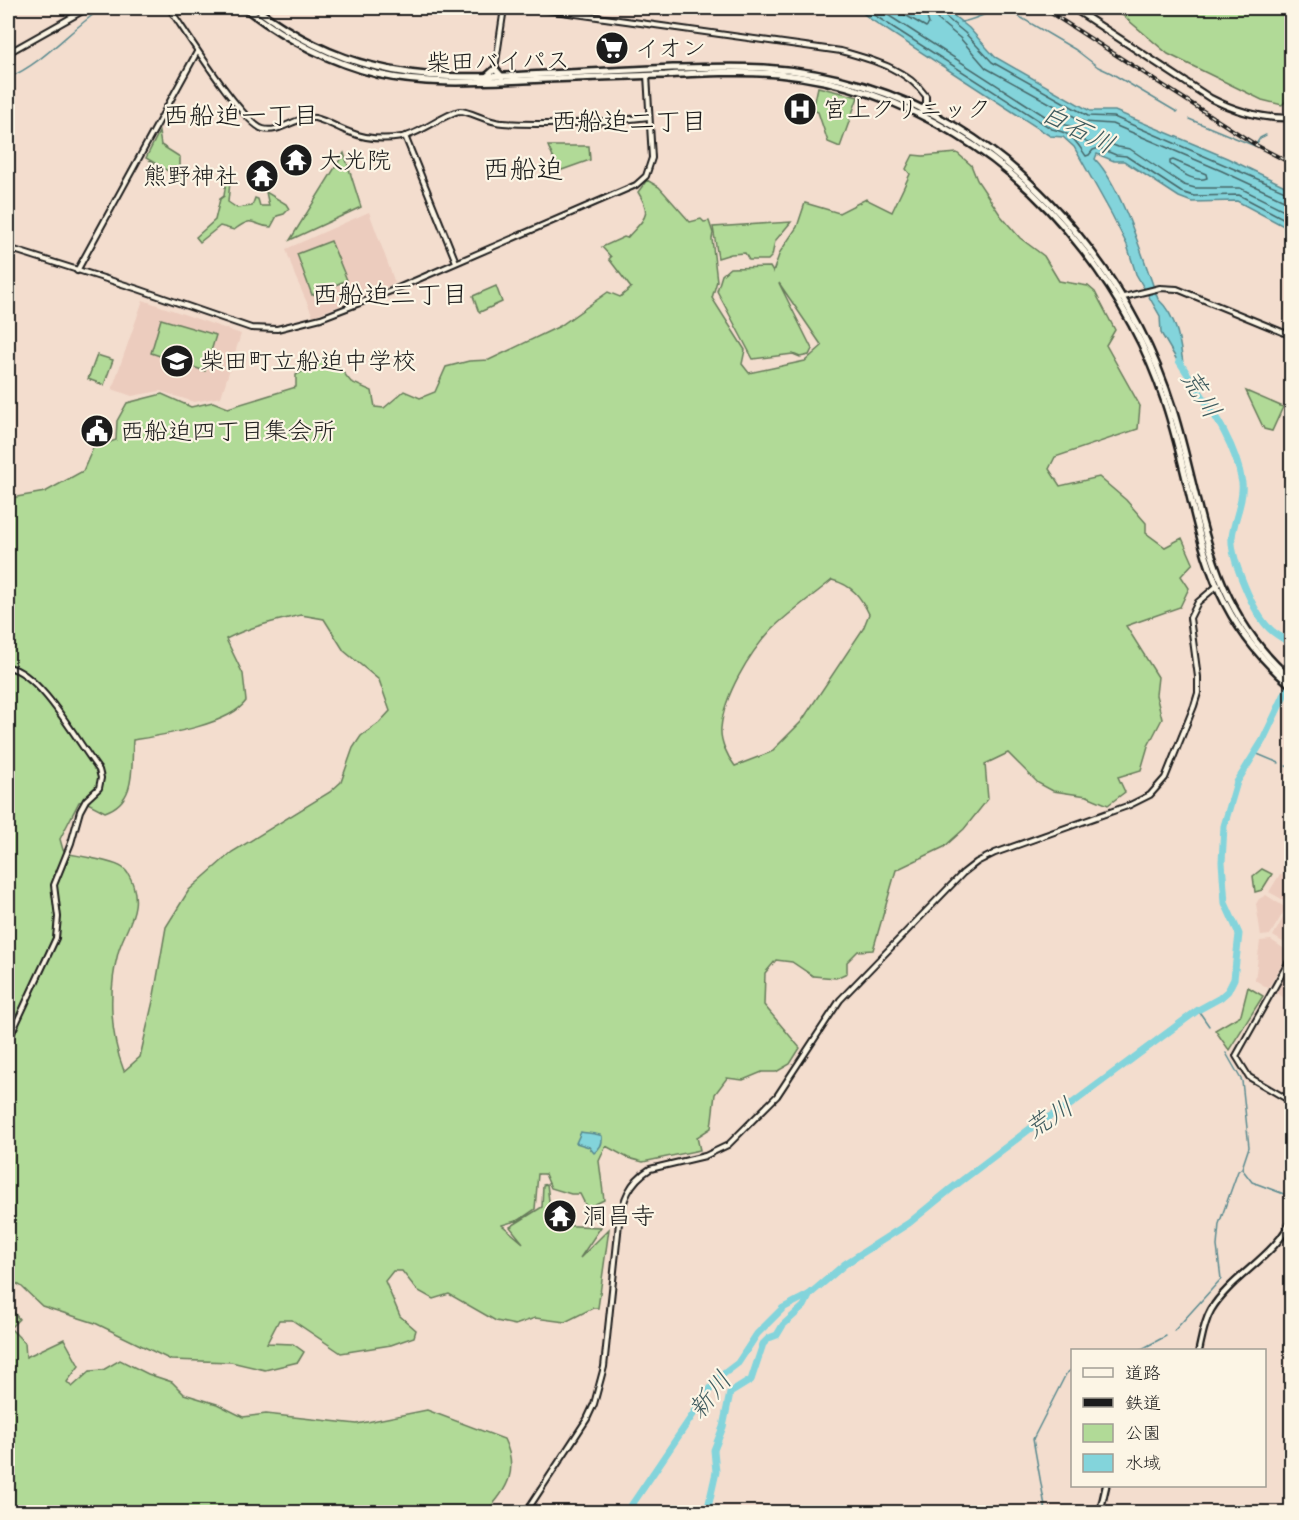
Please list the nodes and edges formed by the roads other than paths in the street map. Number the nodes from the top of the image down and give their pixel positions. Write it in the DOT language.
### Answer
graph roads {
  1 [pos="88,8"];
  2 [pos="169,8"];
  3 [pos="245,8"];
  4 [pos="255,8"];
  5 [pos="504,8"];
  6 [pos="533,8"];
  7 [pos="1073,8"];
  8 [pos="197,52"];
  9 [pos="8,53"];
  10 [pos="495,69"];
  11 [pos="646,72"];
  12 [pos="486,77"];
  13 [pos="502,77"];
  14 [pos="922,112"];
  15 [pos="649,117"];
  16 [pos="1292,118"];
  17 [pos="405,136"];
  18 [pos="8,248"];
  19 [pos="456,262"];
  20 [pos="77,271"];
  21 [pos="1119,299"];
  22 [pos="1292,336"];
  23 [pos="1218,585"];
  24 [pos="8,667"];
  25 [pos="1292,680"];
  26 [pos="1292,686"];
  27 [pos="1292,956"];
  28 [pos="8,1041"];
  29 [pos="1292,1102"];
  30 [pos="1292,1218"];
  31 [pos="1199,1349"];
  32 [pos="1106,1487"];
  33 [pos="526,1512"];
  34 [pos="1100,1512"];
  1 -- 9 [label="street"];
  2 -- 8 [label="street"];
  3 -- 11 [label="highway, 柴田バイパス"];
  4 -- 12 [label="highway, 柴田バイパス"];
  5 -- 10 [label="street"];
  6 -- 14 [label="street"];
  7 -- 16 [label="main road"];
  8 -- 17 [label="street"];
  8 -- 20 [label="street"];
  10 -- 12 [label="highway"];
  10 -- 13 [label="highway"];
  11 -- 13 [label="highway, 柴田バイパス"];
  11 -- 14 [label="highway, 柴田バイパス"];
  11 -- 15 [label="street"];
  12 -- 13 [label="highway, 柴田バイパス"];
  14 -- 21 [label="highway, 柴田バイパス"];
  15 -- 17 [label="street"];
  15 -- 19 [label="street"];
  17 -- 19 [label="street"];
  18 -- 20 [label="street"];
  19 -- 20 [label="street"];
  21 -- 22 [label="street"];
  21 -- 23 [label="highway, 柴田バイパス"];
  23 -- 25 [label="highway, 柴田バイパス"];
  23 -- 26 [label="highway, 柴田バイパス"];
  23 -- 33 [label="street"];
  24 -- 28 [label="street"];
  27 -- 29 [label="street"];
  30 -- 31 [label="main road"];
  32 -- 34 [label="main road"];
}
